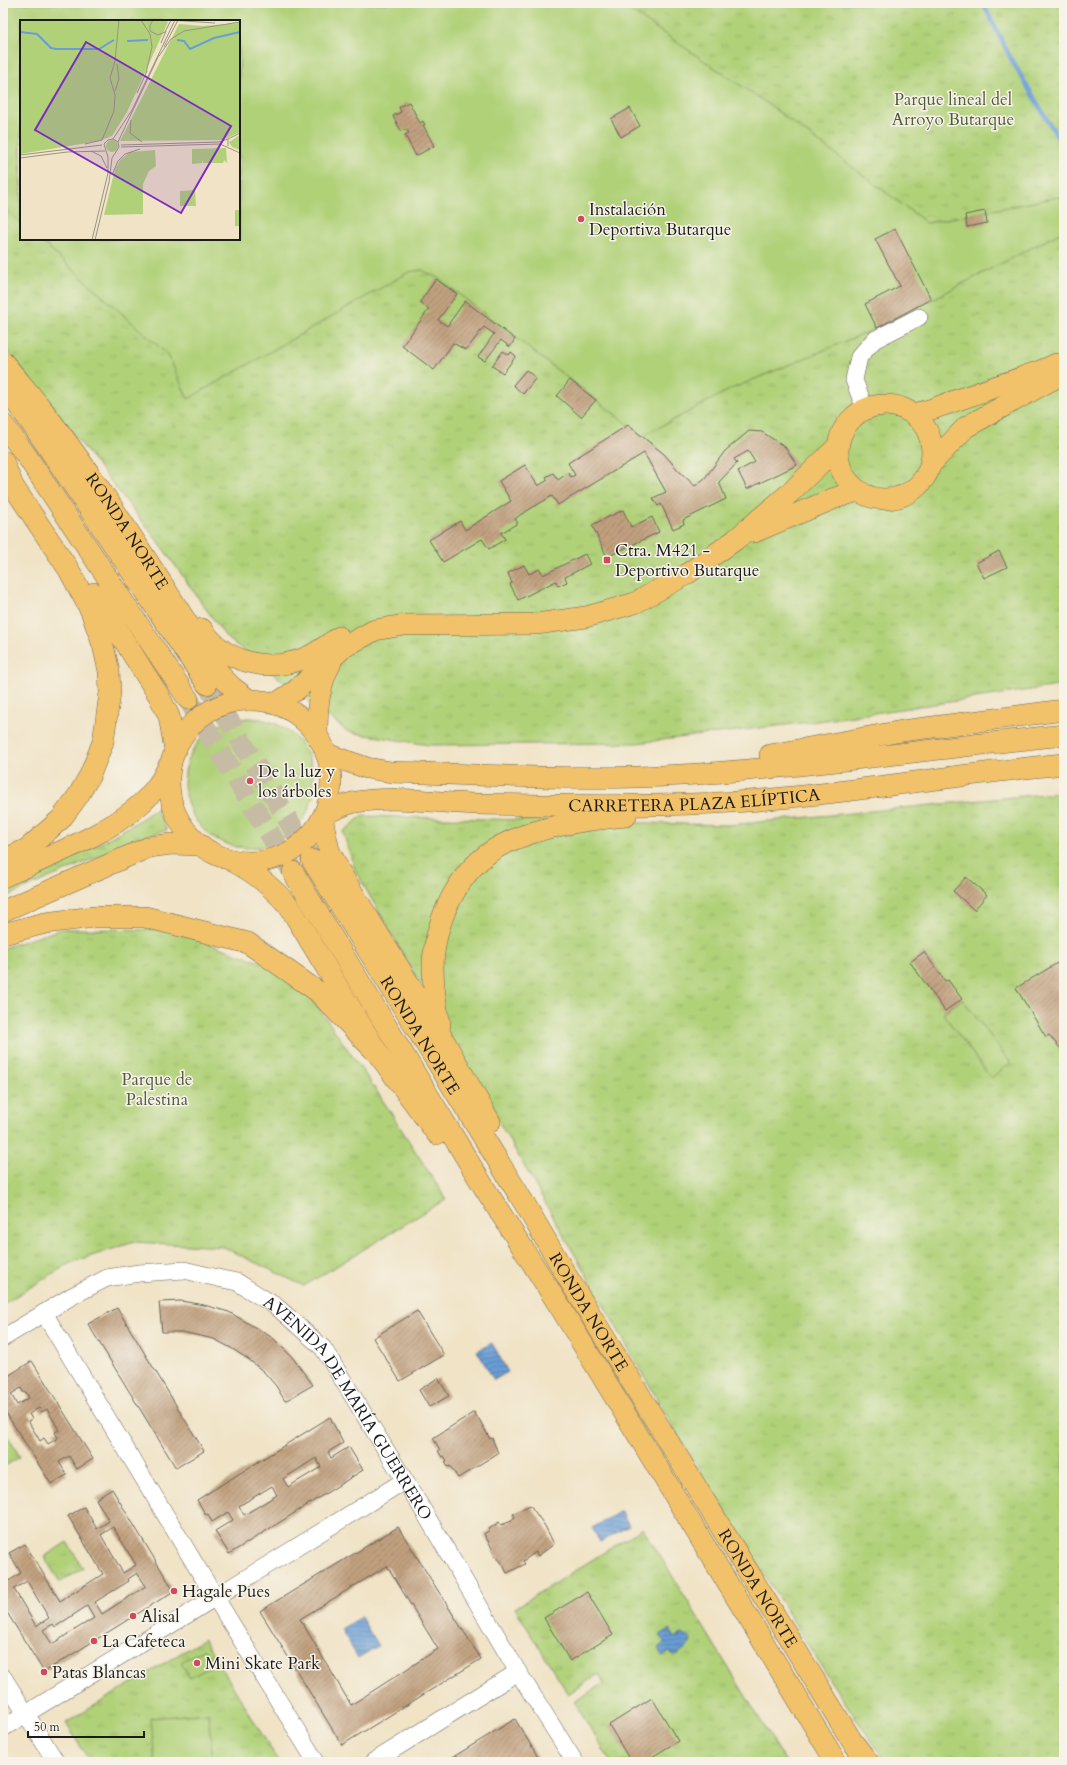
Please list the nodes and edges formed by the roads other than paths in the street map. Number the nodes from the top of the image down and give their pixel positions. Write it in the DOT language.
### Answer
graph roads {
  1 [pos="919,317"];
  2 [pos="1064,360"];
  3 [pos="3,362"];
  4 [pos="1064,373"];
  5 [pos="3,384"];
  6 [pos="865,409"];
  7 [pos="914,414"];
  8 [pos="3,424"];
  9 [pos="838,446"];
  10 [pos="3,461"];
  11 [pos="931,464"];
  12 [pos="858,491"];
  13 [pos="126,529"];
  14 [pos="735,540"];
  15 [pos="388,627"];
  16 [pos="328,666"];
  17 [pos="208,684"];
  18 [pos="188,700"];
  19 [pos="249,700"];
  20 [pos="275,704"];
  21 [pos="1064,710"];
  22 [pos="317,736"];
  23 [pos="1064,736"];
  24 [pos="326,754"];
  25 [pos="173,756"];
  26 [pos="1064,764"];
  27 [pos="682,775"];
  28 [pos="715,803"];
  29 [pos="324,816"];
  30 [pos="199,845"];
  31 [pos="3,860"];
  32 [pos="232,860"];
  33 [pos="312,860"];
  34 [pos="294,872"];
  35 [pos="3,877"];
  36 [pos="3,911"];
  37 [pos="3,934"];
  38 [pos="443,1039"];
  39 [pos="379,1055"];
  40 [pos="482,1184"];
  41 [pos="526,1206"];
  42 [pos="44,1313"];
  43 [pos="3,1338"];
  44 [pos="404,1481"];
  45 [pos="215,1597"];
  46 [pos="518,1672"];
  47 [pos="3,1676"];
  48 [pos="26,1713"];
  49 [pos="3,1728"];
  50 [pos="56,1762"];
  51 [pos="316,1762"];
  52 [pos="373,1762"];
  53 [pos="575,1762"];
  54 [pos="836,1762"];
  55 [pos="868,1762"];
  1 -- 6 [label="street"];
  2 -- 7 [label="main road"];
  3 -- 13 [label="main road, RONDA NORTE"];
  4 -- 11 [label="main road"];
  5 -- 17 [label="main road, RONDA NORTE"];
  6 -- 7 [label="main road"];
  6 -- 9 [label="main road"];
  7 -- 11 [label="main road"];
  8 -- 18 [label="main road"];
  9 -- 12 [label="main road"];
  9 -- 14 [label="main road"];
  10 -- 25 [label="main road"];
  10 -- 31 [label="main road"];
  11 -- 12 [label="main road"];
  12 -- 14 [label="main road"];
  13 -- 15 [label="main road"];
  13 -- 19 [label="main road, RONDA NORTE"];
  14 -- 15 [label="main road"];
  15 -- 16 [label="main road"];
  16 -- 20 [label="main road"];
  16 -- 22 [label="main road"];
  19 -- 20 [label="main road"];
  19 -- 25 [label="main road"];
  20 -- 22 [label="main road"];
  21 -- 27 [label="main road"];
  22 -- 24 [label="main road"];
  23 -- 27 [label="main road, CARRETERA PLAZA ELÍPTICA"];
  24 -- 27 [label="main road, CARRETERA PLAZA ELÍPTICA"];
  24 -- 29 [label="main road"];
  25 -- 30 [label="main road"];
  25 -- 35 [label="main road"];
  26 -- 28 [label="main road, CARRETERA PLAZA ELÍPTICA"];
  28 -- 29 [label="main road, CARRETERA PLAZA ELÍPTICA"];
  28 -- 38 [label="main road"];
  29 -- 32 [label="main road"];
  29 -- 38 [label="main road"];
  30 -- 32 [label="main road"];
  30 -- 36 [label="main road"];
  32 -- 39 [label="main road"];
  33 -- 41 [label="main road, RONDA NORTE"];
  34 -- 40 [label="main road, RONDA NORTE"];
  37 -- 39 [label="main road"];
  38 -- 41 [label="main road"];
  39 -- 40 [label="main road"];
  40 -- 54 [label="main road, RONDA NORTE"];
  41 -- 55 [label="main road, RONDA NORTE"];
  42 -- 43 [label="street, AVENIDA DE MARÍA GUERRERO"];
  42 -- 44 [label="street, AVENIDA DE MARÍA GUERRERO"];
  42 -- 45 [label="street"];
  44 -- 45 [label="street"];
  44 -- 46 [label="street, AVENIDA DE MARÍA GUERRERO"];
  45 -- 48 [label="street"];
  45 -- 51 [label="street"];
  46 -- 52 [label="street"];
  46 -- 53 [label="street, AVENIDA DE MARÍA GUERRERO"];
  47 -- 48 [label="street"];
  48 -- 49 [label="street"];
  48 -- 50 [label="street"];
}
